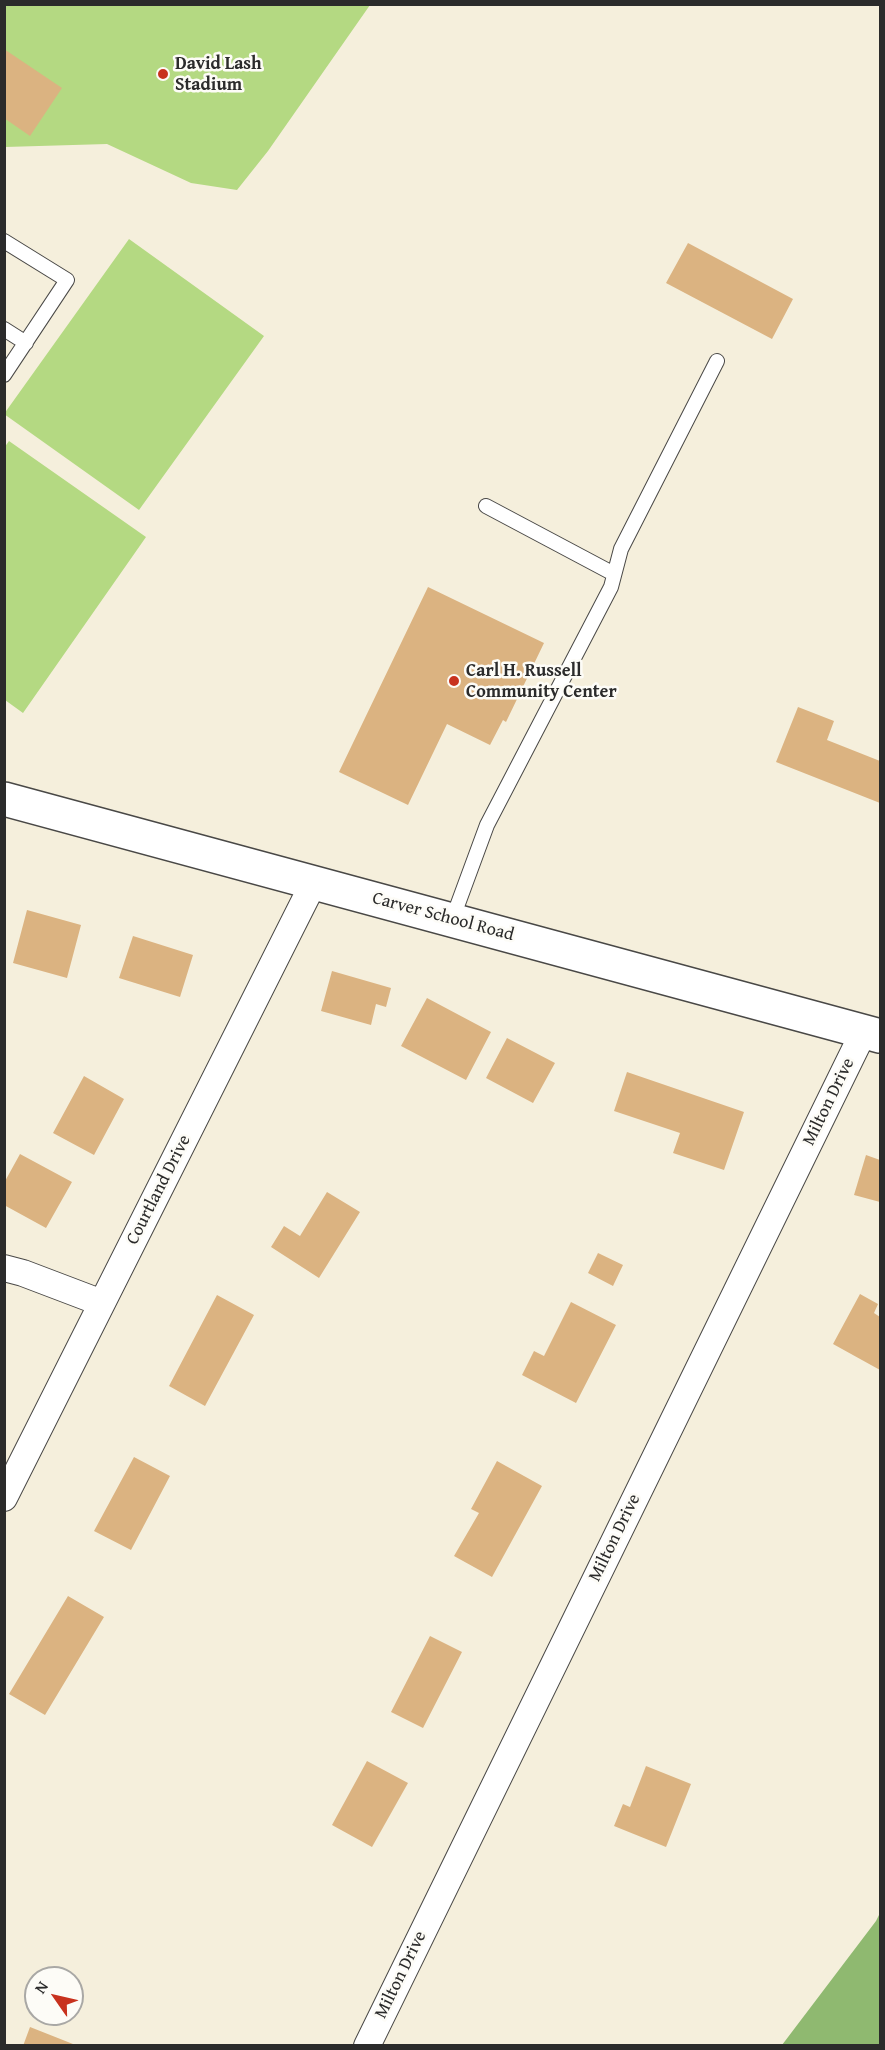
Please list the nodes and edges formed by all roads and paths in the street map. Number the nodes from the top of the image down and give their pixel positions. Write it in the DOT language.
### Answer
graph roads {
  1 [pos="4,241"];
  2 [pos="4,329"];
  3 [pos="26,343"];
  4 [pos="717,361"];
  5 [pos="4,375"];
  6 [pos="486,506"];
  7 [pos="614,574"];
  8 [pos="4,799"];
  9 [pos="314,882"];
  10 [pos="452,920"];
  11 [pos="872,1034"];
  12 [pos="4,1268"];
  13 [pos="102,1303"];
  14 [pos="4,1498"];
  15 [pos="367,2046"];
  1 -- 3 [label="lane"];
  2 -- 3 [label="lane"];
  3 -- 5 [label="lane"];
  4 -- 7 [label="lane"];
  6 -- 7 [label="lane"];
  7 -- 10 [label="lane"];
  8 -- 9 [label="main road, Carver School Road"];
  9 -- 10 [label="main road, Carver School Road"];
  9 -- 13 [label="street, Courtland Drive"];
  10 -- 11 [label="main road, Carver School Road"];
  11 -- 15 [label="street, Milton Drive"];
  12 -- 13 [label="street"];
  13 -- 14 [label="street, Courtland Drive"];
}
